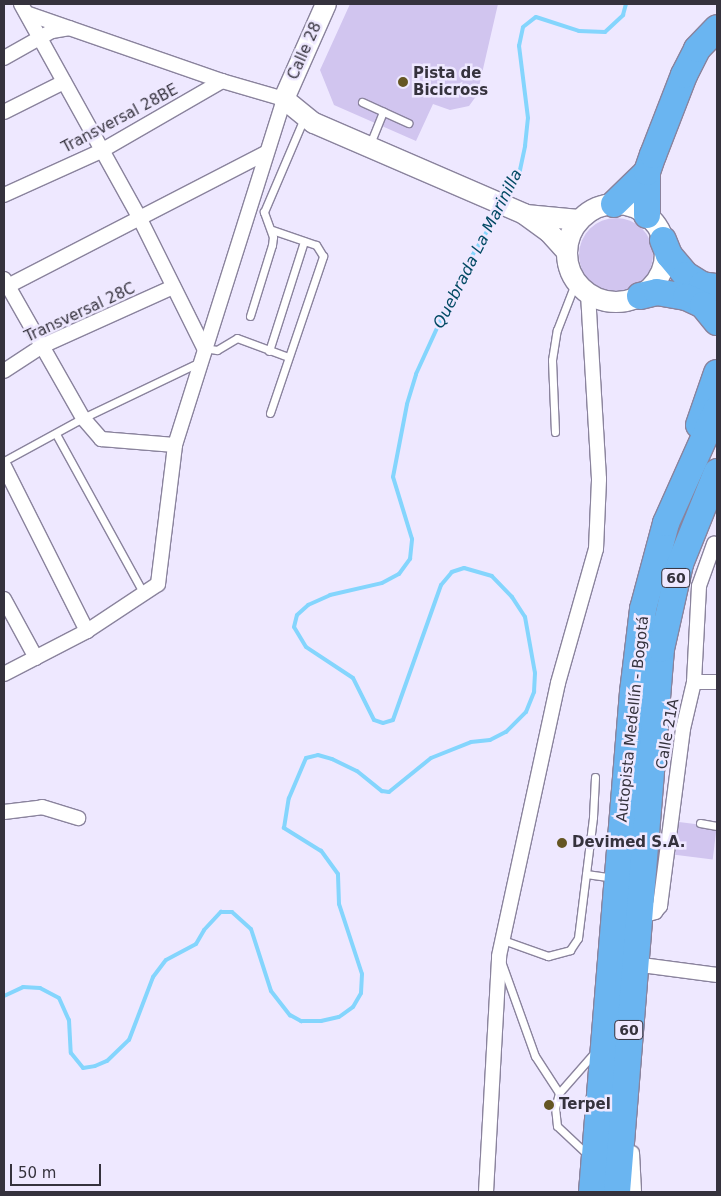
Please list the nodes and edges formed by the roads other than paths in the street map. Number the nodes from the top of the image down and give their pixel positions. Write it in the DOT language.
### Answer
graph roads {
  1 [pos="326,4"];
  2 [pos="25,9"];
  3 [pos="72,28"];
  4 [pos="717,28"];
  5 [pos="42,38"];
  6 [pos="4,58"];
  7 [pos="222,81"];
  8 [pos="64,82"];
  9 [pos="284,99"];
  10 [pos="362,102"];
  11 [pos="4,112"];
  12 [pos="383,112"];
  13 [pos="305,114"];
  14 [pos="408,123"];
  15 [pos="368,147"];
  16 [pos="101,151"];
  17 [pos="266,153"];
  18 [pos="647,172"];
  19 [pos="4,195"];
  20 [pos="614,204"];
  21 [pos="518,212"];
  22 [pos="647,215"];
  23 [pos="140,219"];
  24 [pos="580,220"];
  25 [pos="272,230"];
  26 [pos="663,240"];
  27 [pos="304,241"];
  28 [pos="567,252"];
  29 [pos="5,284"];
  30 [pos="173,287"];
  31 [pos="582,287"];
  32 [pos="717,287"];
  33 [pos="640,296"];
  34 [pos="250,316"];
  35 [pos="717,322"];
  36 [pos="42,346"];
  37 [pos="269,351"];
  38 [pos="202,355"];
  39 [pos="288,357"];
  40 [pos="4,370"];
  41 [pos="717,374"];
  42 [pos="717,409"];
  43 [pos="270,413"];
  44 [pos="83,418"];
  45 [pos="555,432"];
  46 [pos="56,434"];
  47 [pos="175,445"];
  48 [pos="4,461"];
  49 [pos="4,466"];
  50 [pos="717,472"];
  51 [pos="686,474"];
  52 [pos="714,544"];
  53 [pos="144,595"];
  54 [pos="4,599"];
  55 [pos="87,631"];
  56 [pos="36,658"];
  57 [pos="4,674"];
  58 [pos="694,682"];
  59 [pos="717,682"];
  60 [pos="595,777"];
  61 [pos="4,812"];
  62 [pos="78,818"];
  63 [pos="700,823"];
  64 [pos="717,826"];
  65 [pos="586,874"];
  66 [pos="618,878"];
  67 [pos="638,917"];
  68 [pos="502,940"];
  69 [pos="499,956"];
  70 [pos="634,964"];
  71 [pos="717,975"];
  72 [pos="605,1040"];
  73 [pos="628,1053"];
  74 [pos="559,1093"];
  75 [pos="595,1160"];
  76 [pos="486,1192"];
  77 [pos="592,1192"];
  78 [pos="617,1192"];
  79 [pos="634,1192"];
  1 -- 9 [label="main road, Calle 28"];
  2 -- 3 [label="street"];
  2 -- 5 [label="street"];
  3 -- 5 [label="street"];
  3 -- 7 [label="street"];
  4 -- 18 [label="highway"];
  5 -- 6 [label="street"];
  5 -- 8 [label="street"];
  7 -- 9 [label="street"];
  7 -- 16 [label="street, Transversal 28BE"];
  8 -- 11 [label="street"];
  8 -- 16 [label="street"];
  9 -- 13 [label="main road"];
  9 -- 17 [label="street"];
  10 -- 12 [label="lane"];
  12 -- 14 [label="lane"];
  12 -- 15 [label="lane"];
  13 -- 15 [label="main road"];
  13 -- 25 [label="lane"];
  15 -- 21 [label="main road"];
  16 -- 19 [label="street, Transversal 28BE"];
  16 -- 23 [label="street"];
  17 -- 23 [label="street"];
  17 -- 38 [label="street"];
  18 -- 20 [label="highway"];
  18 -- 22 [label="highway"];
  20 -- 22 [label="main road"];
  20 -- 24 [label="main road"];
  21 -- 24 [label="main road"];
  21 -- 28 [label="main road"];
  22 -- 26 [label="main road"];
  23 -- 29 [label="street"];
  23 -- 30 [label="street"];
  24 -- 28 [label="main road"];
  25 -- 27 [label="lane"];
  25 -- 34 [label="lane"];
  26 -- 32 [label="highway"];
  26 -- 33 [label="main road"];
  27 -- 37 [label="lane"];
  27 -- 39 [label="lane"];
  28 -- 31 [label="main road"];
  29 -- 36 [label="street"];
  30 -- 36 [label="street, Transversal 28C"];
  30 -- 38 [label="street"];
  31 -- 33 [label="main road"];
  31 -- 45 [label="lane"];
  31 -- 68 [label="street"];
  33 -- 35 [label="highway"];
  36 -- 40 [label="street, Transversal 28C"];
  36 -- 44 [label="street"];
  37 -- 38 [label="lane"];
  37 -- 39 [label="lane"];
  38 -- 44 [label="lane"];
  38 -- 47 [label="street"];
  39 -- 43 [label="lane"];
  41 -- 51 [label="highway"];
  42 -- 51 [label="highway, Autopista Medellín - Bogotá / 60"];
  44 -- 46 [label="lane"];
  44 -- 47 [label="street"];
  46 -- 48 [label="lane"];
  46 -- 53 [label="lane"];
  47 -- 53 [label="street"];
  49 -- 55 [label="street"];
  50 -- 67 [label="highway, Autopista Medellín - Bogotá / 60"];
  51 -- 66 [label="highway, Autopista Medellín - Bogotá / 60"];
  52 -- 58 [label="street, Calle 21A"];
  53 -- 55 [label="street"];
  54 -- 56 [label="street"];
  55 -- 56 [label="street"];
  56 -- 57 [label="street"];
  58 -- 59 [label="street"];
  58 -- 67 [label="street, Calle 21A"];
  60 -- 65 [label="lane"];
  61 -- 62 [label="street"];
  63 -- 64 [label="lane"];
  65 -- 66 [label="lane"];
  65 -- 68 [label="lane"];
  66 -- 72 [label="highway, Autopista Medellín - Bogotá / 60"];
  67 -- 70 [label="highway, Autopista Medellín - Bogotá / 60"];
  68 -- 69 [label="street"];
  69 -- 74 [label="lane"];
  69 -- 76 [label="street"];
  70 -- 71 [label="street"];
  70 -- 73 [label="highway, Autopista Medellín - Bogotá / 60"];
  72 -- 74 [label="lane"];
  72 -- 75 [label="highway, Autopista Medellín - Bogotá / 60"];
  73 -- 78 [label="highway, Autopista Medellín - Bogotá / 60"];
  73 -- 79 [label="street"];
  74 -- 75 [label="lane"];
  75 -- 77 [label="highway, Autopista Medellín - Bogotá / 60"];
}
